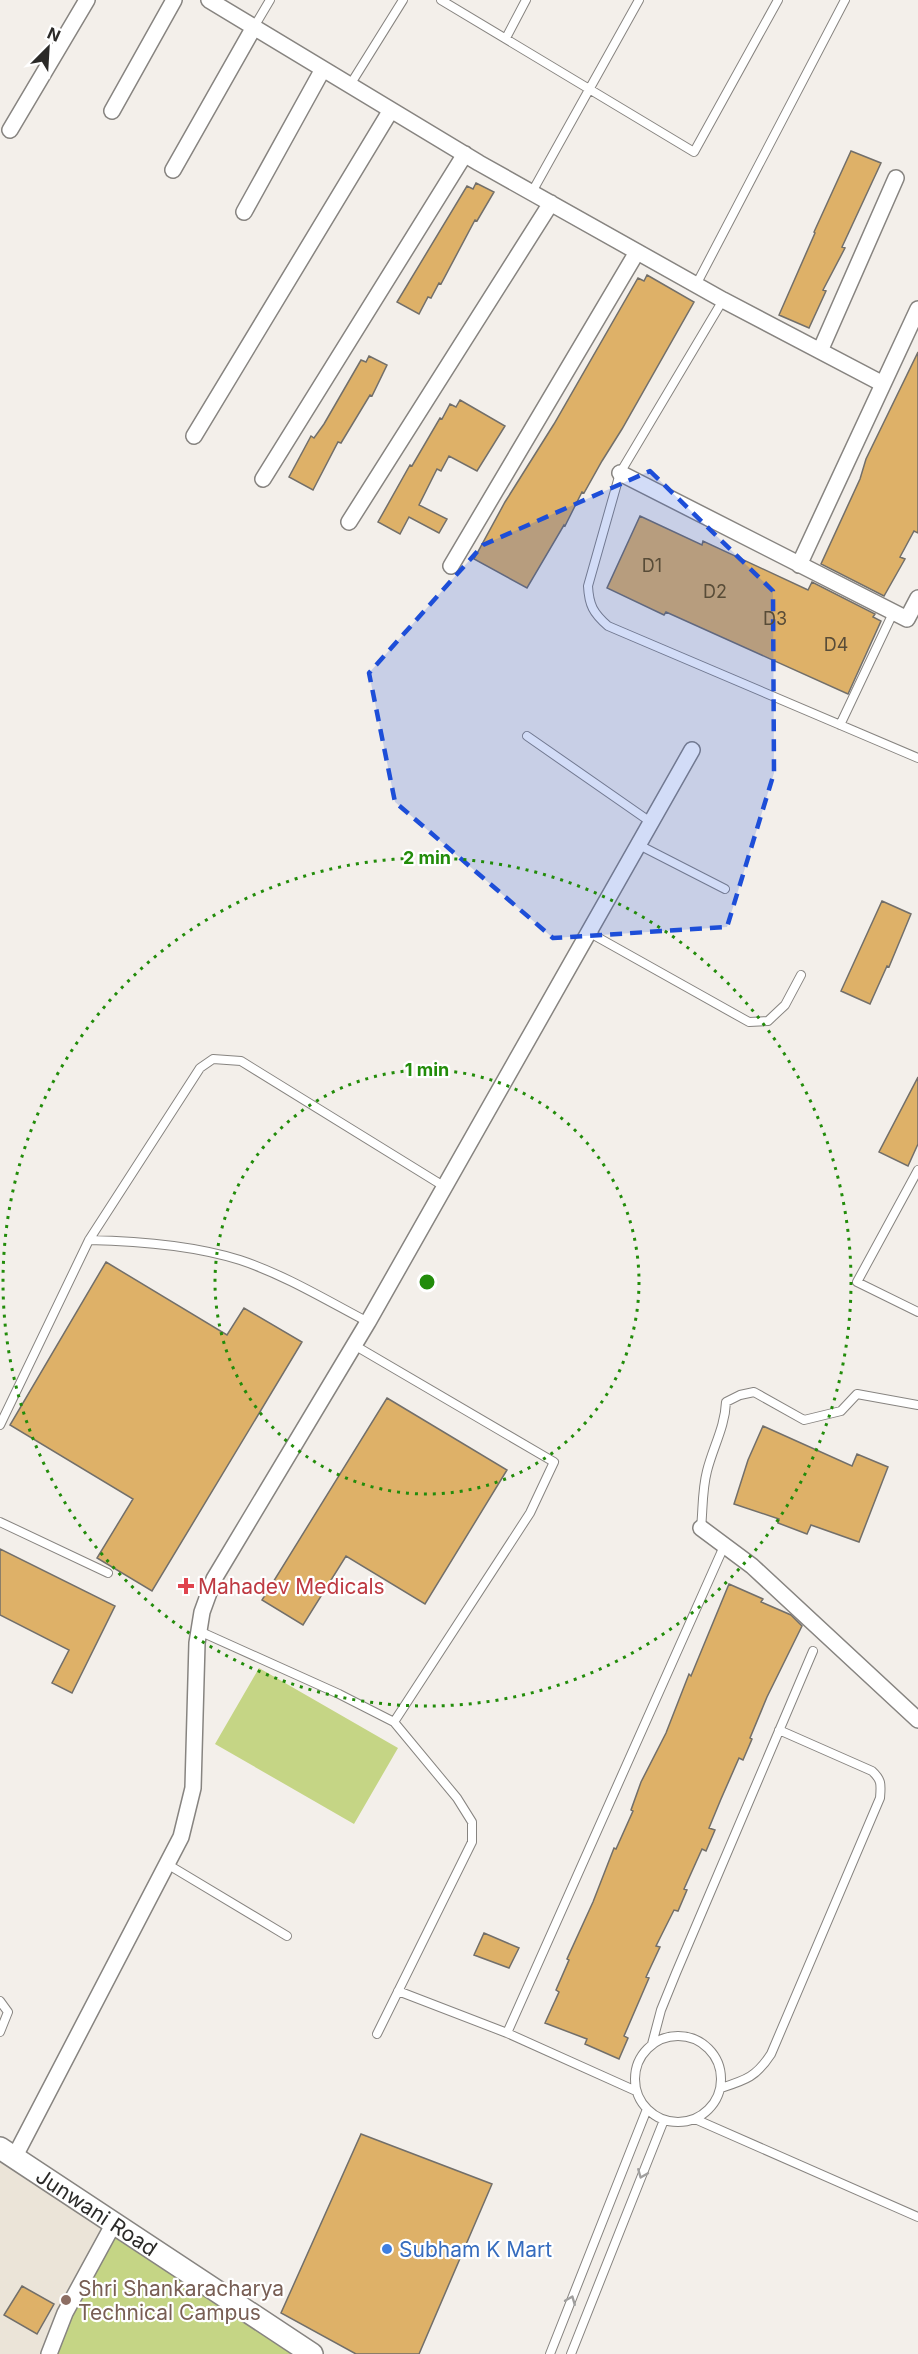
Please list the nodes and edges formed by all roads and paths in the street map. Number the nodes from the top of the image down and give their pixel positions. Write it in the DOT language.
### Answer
graph roads {
  1 [pos="87,0"];
  2 [pos="174,0"];
  3 [pos="209,0"];
  4 [pos="270,0"];
  5 [pos="403,0"];
  6 [pos="441,0"];
  7 [pos="526,0"];
  8 [pos="639,0"];
  9 [pos="778,0"];
  10 [pos="845,0"];
  11 [pos="254,27"];
  12 [pos="506,38"];
  13 [pos="323,69"];
  14 [pos="350,85"];
  15 [pos="590,88"];
  16 [pos="391,110"];
  17 [pos="112,111"];
  18 [pos="10,129"];
  19 [pos="465,154"];
  20 [pos="174,170"];
  21 [pos="896,178"];
  22 [pos="532,192"];
  23 [pos="551,203"];
  24 [pos="244,212"];
  25 [pos="637,252"];
  26 [pos="696,285"];
  27 [pos="723,300"];
  28 [pos="918,309"];
  29 [pos="820,351"];
  30 [pos="883,384"];
  31 [pos="194,436"];
  32 [pos="620,473"];
  33 [pos="263,479"];
  34 [pos="349,522"];
  35 [pos="799,565"];
  36 [pos="451,566"];
  37 [pos="918,598"];
  38 [pos="893,613"];
  39 [pos="840,725"];
  40 [pos="527,736"];
  41 [pos="692,750"];
  42 [pos="918,758"];
  43 [pos="651,823"];
  44 [pos="639,845"];
  45 [pos="725,889"];
  46 [pos="590,933"];
  47 [pos="801,975"];
  48 [pos="918,1170"];
  49 [pos="445,1187"];
  50 [pos="90,1240"];
  51 [pos="918,1312"];
  52 [pos="368,1322"];
  53 [pos="354,1345"];
  54 [pos="918,1405"];
  55 [pos="0,1425"];
  56 [pos="0,1522"];
  57 [pos="701,1528"];
  58 [pos="725,1545"];
  59 [pos="108,1573"];
  60 [pos="199,1631"];
  61 [pos="813,1651"];
  62 [pos="918,1720"];
  63 [pos="394,1722"];
  64 [pos="779,1730"];
  65 [pos="167,1864"];
  66 [pos="287,1936"];
  67 [pos="398,1991"];
  68 [pos="0,2001"];
  69 [pos="0,2032"];
  70 [pos="507,2033"];
  71 [pos="377,2034"];
  72 [pos="652,2044"];
  73 [pos="721,2088"];
  74 [pos="636,2091"];
  75 [pos="647,2109"];
  76 [pos="695,2119"];
  77 [pos="664,2120"];
  78 [pos="7,2153"];
  79 [pos="918,2217"];
  80 [pos="114,2223"];
  81 [pos="49,2354"];
  82 [pos="312,2354"];
  83 [pos="550,2354"];
  84 [pos="571,2354"];
  1 -- 18 [label="street"];
  2 -- 17 [label="street"];
  3 -- 11 [label="street"];
  4 -- 11 [label="lane"];
  5 -- 14 [label="lane"];
  6 -- 12 [label="lane"];
  7 -- 12 [label="lane"];
  8 -- 15 [label="lane"];
  9 -- 15 [label="lane"];
  10 -- 26 [label="lane"];
  11 -- 13 [label="street"];
  11 -- 20 [label="street"];
  12 -- 15 [label="lane"];
  13 -- 14 [label="street"];
  13 -- 24 [label="street"];
  14 -- 16 [label="street"];
  15 -- 22 [label="lane"];
  16 -- 19 [label="street"];
  16 -- 31 [label="street"];
  19 -- 22 [label="street"];
  19 -- 33 [label="street"];
  21 -- 29 [label="street"];
  22 -- 23 [label="street"];
  23 -- 25 [label="street"];
  23 -- 34 [label="street"];
  25 -- 26 [label="street"];
  25 -- 36 [label="street"];
  26 -- 27 [label="street"];
  27 -- 29 [label="street"];
  27 -- 32 [label="lane"];
  28 -- 30 [label="street"];
  29 -- 30 [label="street"];
  30 -- 35 [label="street"];
  32 -- 35 [label="street"];
  32 -- 39 [label="lane"];
  35 -- 38 [label="street"];
  37 -- 38 [label="street"];
  38 -- 39 [label="lane"];
  39 -- 42 [label="lane"];
  40 -- 43 [label="lane"];
  41 -- 43 [label="street"];
  43 -- 44 [label="street"];
  44 -- 45 [label="lane"];
  44 -- 46 [label="street"];
  46 -- 47 [label="lane"];
  46 -- 49 [label="street"];
  48 -- 51 [label="lane"];
  49 -- 50 [label="lane"];
  49 -- 52 [label="street"];
  50 -- 52 [label="lane"];
  50 -- 55 [label="lane"];
  52 -- 53 [label="street"];
  53 -- 60 [label="street"];
  53 -- 63 [label="lane"];
  54 -- 57 [label="lane"];
  56 -- 59 [label="lane"];
  57 -- 58 [label="street"];
  58 -- 62 [label="street"];
  58 -- 70 [label="lane"];
  60 -- 63 [label="lane"];
  60 -- 65 [label="street"];
  61 -- 64 [label="lane"];
  63 -- 67 [label="lane"];
  64 -- 72 [label="lane"];
  64 -- 73 [label="lane"];
  65 -- 66 [label="lane"];
  65 -- 78 [label="street"];
  67 -- 70 [label="lane"];
  67 -- 71 [label="lane"];
  68 -- 69 [label="lane"];
  70 -- 74 [label="lane"];
  72 -- 73 [label="lane"];
  72 -- 74 [label="lane"];
  73 -- 76 [label="lane"];
  74 -- 75 [label="lane"];
  75 -- 77 [label="lane"];
  83 -- 75 [label="lane, one-way"];
  76 -- 77 [label="lane"];
  76 -- 79 [label="lane"];
  77 -- 84 [label="lane, one-way"];
  78 -- 80 [label="main road, Junwani Road"];
  80 -- 81 [label="street"];
  80 -- 82 [label="main road, Junwani Road"];
}
